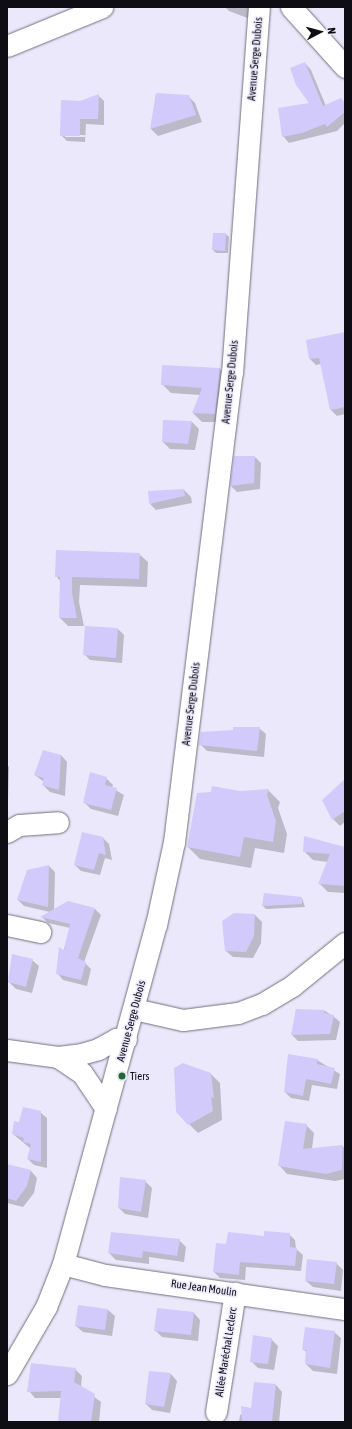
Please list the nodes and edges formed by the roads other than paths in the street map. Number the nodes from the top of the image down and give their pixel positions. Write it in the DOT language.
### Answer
graph roads {
  1 [pos="102,7"];
  2 [pos="259,7"];
  3 [pos="291,7"];
  4 [pos="7,46"];
  5 [pos="345,67"];
  6 [pos="58,822"];
  7 [pos="7,832"];
  8 [pos="7,926"];
  9 [pos="40,932"];
  10 [pos="345,943"];
  11 [pos="134,1009"];
  12 [pos="126,1038"];
  13 [pos="7,1050"];
  14 [pos="58,1057"];
  15 [pos="106,1110"];
  16 [pos="63,1264"];
  17 [pos="235,1292"];
  18 [pos="345,1309"];
  19 [pos="7,1374"];
  20 [pos="216,1412"];
  1 -- 4 [label="street"];
  2 -- 11 [label="street, Avenue Serge Dubois"];
  3 -- 5 [label="street"];
  6 -- 7 [label="street"];
  8 -- 9 [label="street"];
  10 -- 11 [label="street"];
  11 -- 12 [label="street, Avenue Serge Dubois"];
  12 -- 14 [label="street"];
  12 -- 15 [label="street, Avenue Serge Dubois"];
  13 -- 14 [label="street"];
  14 -- 15 [label="street"];
  15 -- 16 [label="street, Avenue Serge Dubois"];
  16 -- 17 [label="street, Rue Jean Moulin"];
  16 -- 19 [label="street, Avenue Serge Dubois"];
  17 -- 18 [label="street, Rue Jean Moulin"];
  17 -- 20 [label="street, Allée Maréchal Leclerc"];
}
